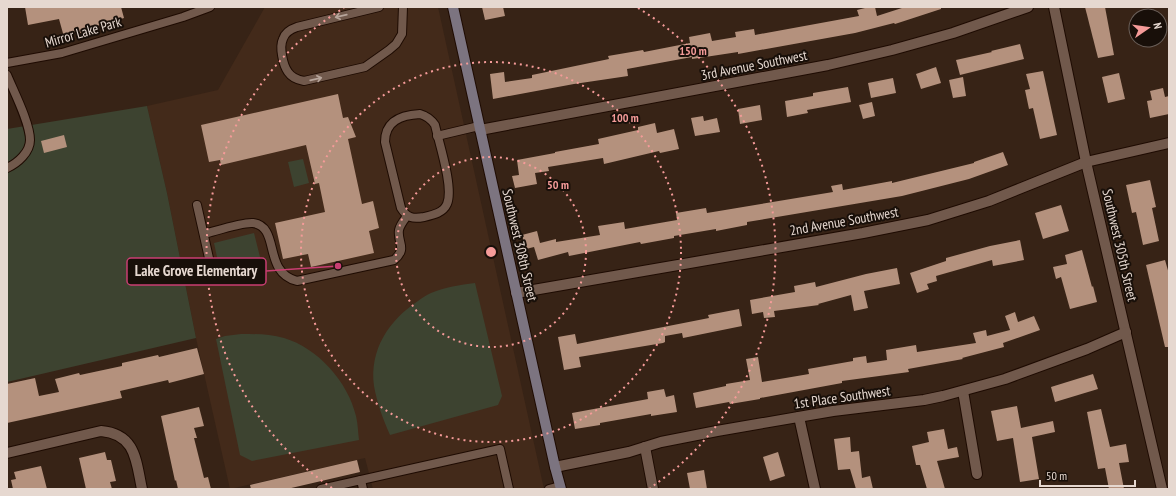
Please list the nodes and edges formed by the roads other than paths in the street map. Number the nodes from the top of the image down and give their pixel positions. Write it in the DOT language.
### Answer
graph roads {
  1 [pos="210,7"];
  2 [pos="379,7"];
  3 [pos="403,7"];
  4 [pos="453,7"];
  5 [pos="1028,7"];
  6 [pos="1054,7"];
  7 [pos="7,63"];
  8 [pos="7,76"];
  9 [pos="480,128"];
  10 [pos="437,136"];
  11 [pos="1169,143"];
  12 [pos="1086,162"];
  13 [pos="7,168"];
  14 [pos="197,205"];
  15 [pos="407,216"];
  16 [pos="204,234"];
  17 [pos="211,267"];
  18 [pos="516,293"];
  19 [pos="1126,332"];
  20 [pos="963,391"];
  21 [pos="799,417"];
  22 [pos="645,447"];
  23 [pos="7,453"];
  24 [pos="555,467"];
  25 [pos="977,474"];
  26 [pos="361,480"];
  27 [pos="561,488"];
  28 [pos="142,489"];
  29 [pos="321,489"];
  30 [pos="363,489"];
  31 [pos="509,489"];
  32 [pos="549,489"];
  33 [pos="653,489"];
  34 [pos="815,489"];
  35 [pos="1162,489"];
  1 -- 7 [label="lane, Mirror Lake Park"];
  2 -- 3 [label="lane, one-way"];
  4 -- 9 [label="street, Southwest 308th Street"];
  5 -- 9 [label="street, 3rd Avenue Southwest"];
  6 -- 12 [label="street, Southwest 305th Street"];
  8 -- 13 [label="lane"];
  9 -- 10 [label="lane"];
  9 -- 18 [label="street, Southwest 308th Street"];
  10 -- 15 [label="lane"];
  10 -- 15 [label="lane"];
  11 -- 12 [label="street, 2nd Avenue Southwest"];
  12 -- 18 [label="street, 2nd Avenue Southwest"];
  12 -- 19 [label="street, Southwest 305th Street"];
  14 -- 16 [label="lane"];
  15 -- 16 [label="lane"];
  16 -- 17 [label="lane"];
  18 -- 24 [label="street, Southwest 308th Street"];
  19 -- 20 [label="street, 1st Place Southwest"];
  19 -- 35 [label="street, Southwest 305th Street"];
  20 -- 21 [label="street, 1st Place Southwest"];
  20 -- 25 [label="street"];
  21 -- 22 [label="street, 1st Place Southwest"];
  21 -- 34 [label="street"];
  22 -- 24 [label="street, 1st Place Southwest"];
  22 -- 33 [label="street"];
  23 -- 28 [label="street"];
  24 -- 27 [label="street, Southwest 308th Street"];
  26 -- 29 [label="lane"];
  26 -- 30 [label="lane"];
  26 -- 31 [label="lane"];
  27 -- 32 [label="lane"];
}
